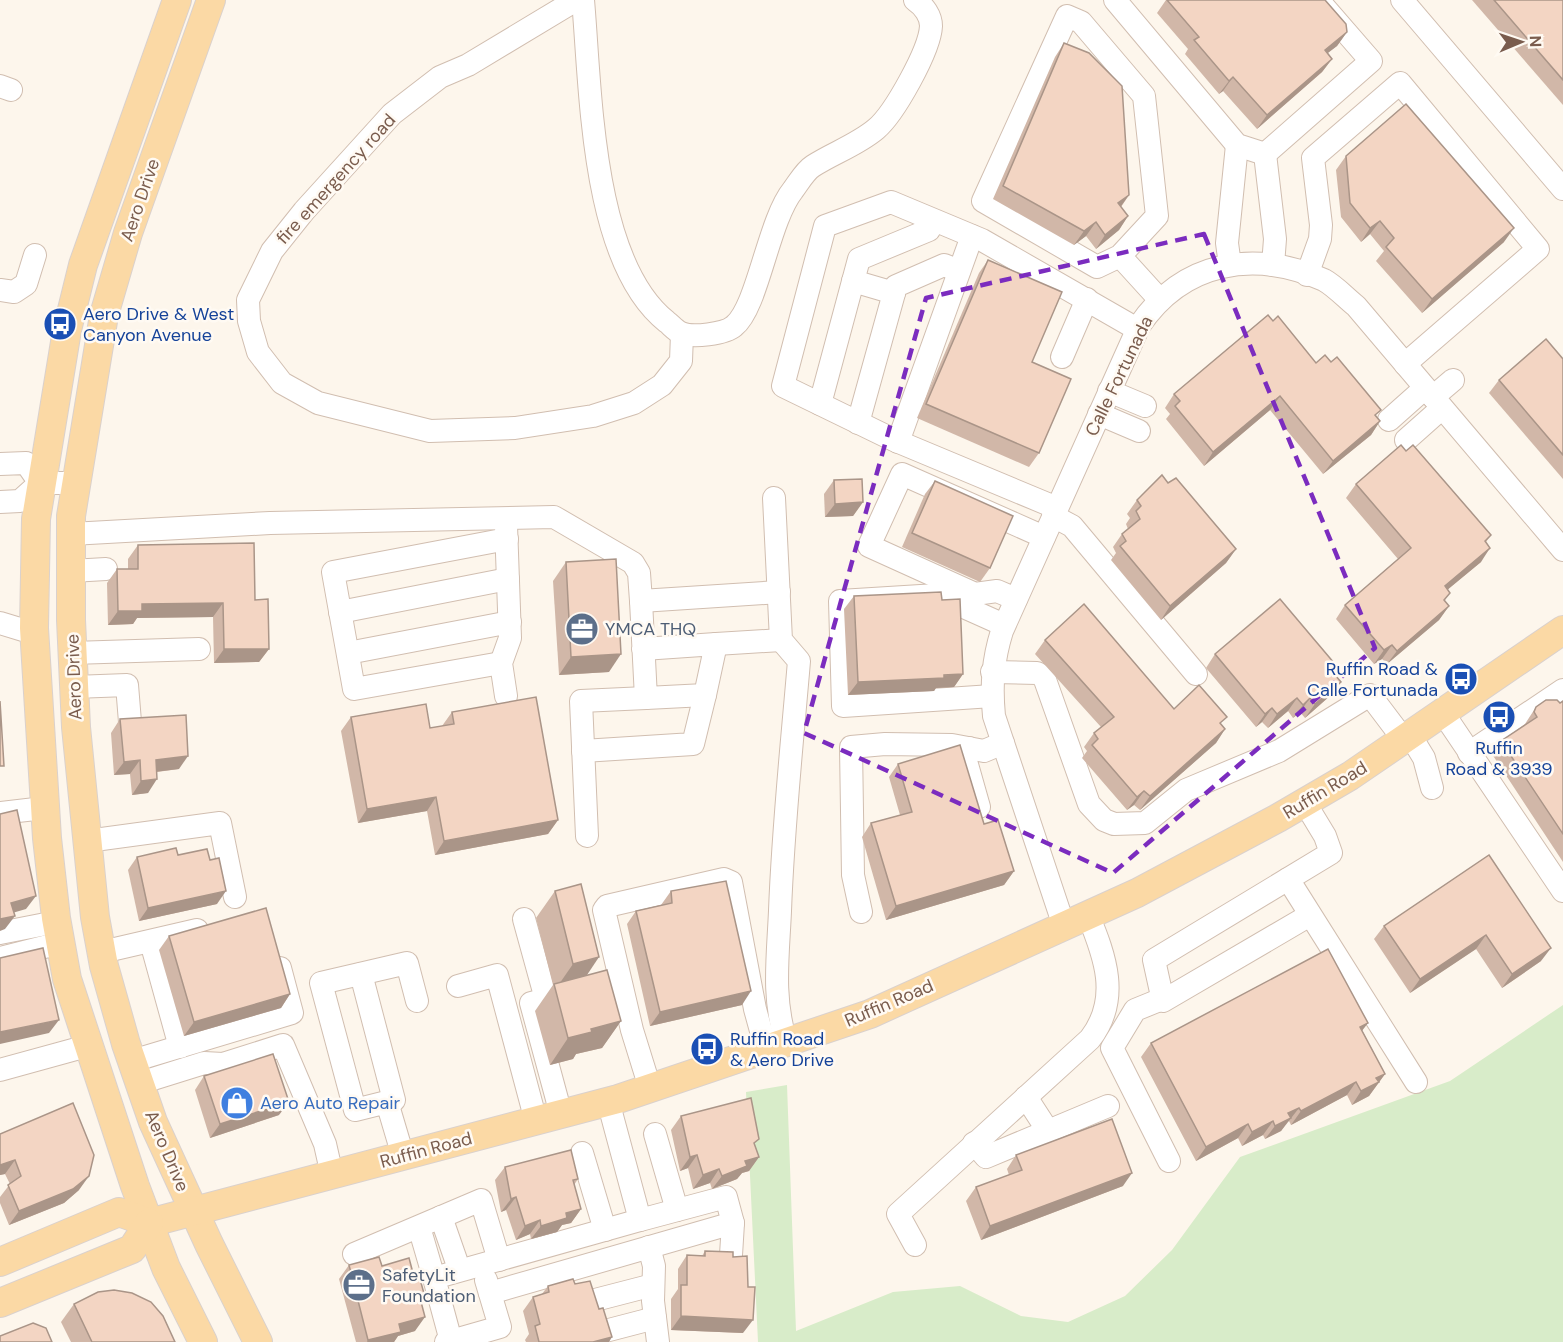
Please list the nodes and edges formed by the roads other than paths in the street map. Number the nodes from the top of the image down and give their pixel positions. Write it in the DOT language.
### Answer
graph roads {
  1 [pos="177,0"];
  2 [pos="197,0"];
  3 [pos="212,0"];
  4 [pos="576,0"];
  5 [pos="583,0"];
  6 [pos="915,0"];
  7 [pos="1115,0"];
  8 [pos="1318,0"];
  9 [pos="1402,0"];
  10 [pos="160,143"];
  11 [pos="1237,145"];
  12 [pos="1265,153"];
  13 [pos="1563,189"];
  14 [pos="933,221"];
  15 [pos="972,236"];
  16 [pos="35,255"];
  17 [pos="1120,256"];
  18 [pos="1272,265"];
  19 [pos="1230,266"];
  20 [pos="959,271"];
  21 [pos="1307,275"];
  22 [pos="853,281"];
  23 [pos="0,290"];
  24 [pos="894,293"];
  25 [pos="1087,299"];
  26 [pos="1160,300"];
  27 [pos="1137,329"];
  28 [pos="682,334"];
  29 [pos="1062,357"];
  30 [pos="1405,364"];
  31 [pos="1454,380"];
  32 [pos="1109,391"];
  33 [pos="1434,398"];
  34 [pos="820,404"];
  35 [pos="1145,406"];
  36 [pos="1099,414"];
  37 [pos="1389,420"];
  38 [pos="858,423"];
  39 [pos="1139,431"];
  40 [pos="1406,440"];
  41 [pos="898,442"];
  42 [pos="0,464"];
  43 [pos="40,483"];
  44 [pos="77,483"];
  45 [pos="774,498"];
  46 [pos="0,502"];
  47 [pos="1052,520"];
  48 [pos="506,528"];
  49 [pos="71,534"];
  50 [pos="1563,550"];
  51 [pos="106,569"];
  52 [pos="71,571"];
  53 [pos="508,579"];
  54 [pos="779,592"];
  55 [pos="1016,599"];
  56 [pos="641,601"];
  57 [pos="340,612"];
  58 [pos="510,622"];
  59 [pos="0,623"];
  60 [pos="1004,625"];
  61 [pos="34,630"];
  62 [pos="1563,630"];
  63 [pos="781,640"];
  64 [pos="716,644"];
  65 [pos="199,649"];
  66 [pos="644,650"];
  67 [pos="72,653"];
  68 [pos="348,654"];
  69 [pos="501,663"];
  70 [pos="992,672"];
  71 [pos="1196,674"];
  72 [pos="74,687"];
  73 [pos="1563,690"];
  74 [pos="705,695"];
  75 [pos="506,696"];
  76 [pos="992,696"];
  77 [pos="646,698"];
  78 [pos="1443,713"];
  79 [pos="130,722"];
  80 [pos="1407,737"];
  81 [pos="1003,743"];
  82 [pos="969,748"];
  83 [pos="583,751"];
  84 [pos="1469,753"];
  85 [pos="1432,788"];
  86 [pos="1305,803"];
  87 [pos="979,807"];
  88 [pos="44,808"];
  89 [pos="0,813"];
  90 [pos="587,836"];
  91 [pos="87,841"];
  92 [pos="1288,879"];
  93 [pos="1563,891"];
  94 [pos="236,897"];
  95 [pos="861,912"];
  96 [pos="1310,915"];
  97 [pos="524,919"];
  98 [pos="1076,920"];
  99 [pos="219,923"];
  100 [pos="0,933"];
  101 [pos="58,933"];
  102 [pos="151,942"];
  103 [pos="274,945"];
  104 [pos="102,952"];
  105 [pos="0,958"];
  106 [pos="361,974"];
  107 [pos="458,986"];
  108 [pos="584,990"];
  109 [pos="546,999"];
  110 [pos="1162,999"];
  111 [pos="417,1000"];
  112 [pos="776,1045"];
  113 [pos="87,1046"];
  114 [pos="180,1047"];
  115 [pos="0,1070"];
  116 [pos="136,1072"];
  117 [pos="1416,1082"];
  118 [pos="650,1088"];
  119 [pos="1026,1097"];
  120 [pos="608,1101"];
  121 [pos="387,1102"];
  122 [pos="1108,1106"];
  123 [pos="548,1117"];
  124 [pos="1048,1131"];
  125 [pos="655,1134"];
  126 [pos="974,1143"];
  127 [pos="582,1153"];
  128 [pos="403,1156"];
  129 [pos="1169,1161"];
  130 [pos="332,1175"];
  131 [pos="677,1210"];
  132 [pos="194,1211"];
  133 [pos="441,1217"];
  134 [pos="631,1222"];
  135 [pos="149,1223"];
  136 [pos="733,1223"];
  137 [pos="422,1237"];
  138 [pos="915,1245"];
  139 [pos="648,1247"];
  140 [pos="354,1254"];
  141 [pos="730,1255"];
  142 [pos="456,1260"];
  143 [pos="0,1262"];
  144 [pos="490,1262"];
  145 [pos="434,1278"];
  146 [pos="653,1285"];
  147 [pos="490,1293"];
  148 [pos="595,1300"];
  149 [pos="0,1303"];
  150 [pos="655,1318"];
  151 [pos="605,1331"];
  152 [pos="502,1335"];
  153 [pos="448,1341"];
  154 [pos="203,1342"];
  155 [pos="258,1342"];
  156 [pos="658,1342"];
  1 -- 43 [label="main road, Aero Drive"];
  2 -- 10 [label="main road"];
  3 -- 10 [label="main road, Aero Drive"];
  4 -- 28 [label="street, fire emergency road"];
  5 -- 28 [label="street"];
  6 -- 28 [label="street"];
  7 -- 11 [label="street"];
  8 -- 12 [label="street"];
  9 -- 13 [label="street"];
  10 -- 44 [label="main road, Aero Drive"];
  11 -- 12 [label="street"];
  11 -- 19 [label="street"];
  12 -- 18 [label="street"];
  14 -- 15 [label="street"];
  14 -- 22 [label="street"];
  14 -- 34 [label="street"];
  15 -- 20 [label="street"];
  15 -- 25 [label="street"];
  16 -- 23 [label="street"];
  17 -- 17 [label="street"];
  17 -- 26 [label="street"];
  18 -- 19 [label="street, Calle Fortunada"];
  18 -- 21 [label="street, Calle Fortunada"];
  19 -- 26 [label="street, Calle Fortunada"];
  20 -- 24 [label="street"];
  20 -- 41 [label="street"];
  21 -- 30 [label="street, Calle Fortunada"];
  21 -- 30 [label="street"];
  22 -- 24 [label="street"];
  22 -- 34 [label="street"];
  24 -- 38 [label="street"];
  25 -- 27 [label="street"];
  25 -- 29 [label="street"];
  26 -- 27 [label="street, Calle Fortunada"];
  27 -- 32 [label="street, Calle Fortunada"];
  30 -- 33 [label="street, Calle Fortunada"];
  31 -- 33 [label="street"];
  32 -- 35 [label="street"];
  32 -- 36 [label="street, Calle Fortunada"];
  33 -- 37 [label="street"];
  33 -- 40 [label="street"];
  33 -- 50 [label="street, Calle Fortunada"];
  34 -- 38 [label="street"];
  36 -- 39 [label="street"];
  36 -- 47 [label="street, Calle Fortunada"];
  38 -- 41 [label="street"];
  41 -- 47 [label="street"];
  42 -- 43 [label="street"];
  43 -- 44 [label="street"];
  43 -- 46 [label="street"];
  43 -- 61 [label="main road, Aero Drive"];
  44 -- 49 [label="main road, Aero Drive"];
  45 -- 54 [label="street"];
  47 -- 55 [label="street, Calle Fortunada"];
  47 -- 55 [label="street"];
  47 -- 71 [label="street"];
  48 -- 49 [label="street"];
  48 -- 53 [label="street"];
  48 -- 56 [label="street"];
  48 -- 57 [label="street"];
  49 -- 52 [label="main road, Aero Drive"];
  51 -- 52 [label="street"];
  52 -- 67 [label="main road, Aero Drive"];
  53 -- 57 [label="street"];
  53 -- 58 [label="street"];
  54 -- 56 [label="street"];
  54 -- 63 [label="street"];
  55 -- 60 [label="street, Calle Fortunada"];
  56 -- 66 [label="street"];
  57 -- 68 [label="street"];
  58 -- 68 [label="street"];
  58 -- 69 [label="street"];
  59 -- 61 [label="street"];
  60 -- 70 [label="street, Calle Fortunada"];
  60 -- 76 [label="street"];
  61 -- 88 [label="main road, Aero Drive"];
  62 -- 78 [label="main road, Ruffin Road"];
  63 -- 64 [label="street"];
  63 -- 112 [label="street"];
  64 -- 66 [label="street"];
  64 -- 74 [label="street"];
  65 -- 67 [label="street"];
  66 -- 77 [label="street"];
  67 -- 72 [label="main road, Aero Drive"];
  68 -- 69 [label="street"];
  69 -- 75 [label="street"];
  70 -- 76 [label="street, Calle Fortunada"];
  70 -- 80 [label="street"];
  72 -- 79 [label="street"];
  72 -- 91 [label="main road, Aero Drive"];
  73 -- 84 [label="street"];
  74 -- 77 [label="street"];
  74 -- 83 [label="street"];
  76 -- 81 [label="street, Calle Fortunada"];
  77 -- 83 [label="street"];
  78 -- 80 [label="main road, Ruffin Road"];
  78 -- 84 [label="street"];
  80 -- 85 [label="street"];
  80 -- 86 [label="main road, Ruffin Road"];
  81 -- 82 [label="street"];
  81 -- 98 [label="street, Calle Fortunada"];
  82 -- 87 [label="street"];
  82 -- 95 [label="street"];
  83 -- 90 [label="street"];
  84 -- 93 [label="street"];
  86 -- 92 [label="street"];
  86 -- 98 [label="main road, Ruffin Road"];
  88 -- 89 [label="street"];
  88 -- 101 [label="main road, Aero Drive"];
  91 -- 94 [label="street"];
  91 -- 104 [label="main road, Aero Drive"];
  92 -- 96 [label="street"];
  92 -- 110 [label="street"];
  96 -- 110 [label="street"];
  96 -- 117 [label="street"];
  97 -- 109 [label="street"];
  98 -- 112 [label="main road, Ruffin Road"];
  98 -- 119 [label="street, Calle Fortunada"];
  99 -- 102 [label="street"];
  100 -- 101 [label="street"];
  101 -- 105 [label="street"];
  101 -- 113 [label="main road, Aero Drive"];
  102 -- 104 [label="street"];
  102 -- 114 [label="street"];
  103 -- 114 [label="street"];
  104 -- 116 [label="main road, Aero Drive"];
  106 -- 111 [label="street"];
  106 -- 121 [label="street"];
  106 -- 121 [label="street"];
  107 -- 123 [label="street"];
  108 -- 109 [label="street"];
  109 -- 123 [label="street"];
  110 -- 129 [label="street"];
  112 -- 118 [label="main road, Ruffin Road"];
  112 -- 118 [label="street"];
  113 -- 115 [label="street"];
  113 -- 135 [label="main road, Aero Drive"];
  114 -- 116 [label="street"];
  116 -- 130 [label="street"];
  116 -- 132 [label="main road, Aero Drive"];
  118 -- 120 [label="main road, Ruffin Road"];
  119 -- 124 [label="street"];
  119 -- 126 [label="street, Calle Fortunada"];
  120 -- 123 [label="main road, Ruffin Road"];
  120 -- 134 [label="street"];
  121 -- 128 [label="street"];
  122 -- 124 [label="street"];
  123 -- 128 [label="main road, Ruffin Road"];
  124 -- 126 [label="street"];
  125 -- 131 [label="street"];
  126 -- 138 [label="street, Calle Fortunada"];
  127 -- 134 [label="street"];
  128 -- 130 [label="main road, Ruffin Road"];
  130 -- 132 [label="main road, Ruffin Road"];
  131 -- 134 [label="street"];
  131 -- 136 [label="street"];
  132 -- 135 [label="main road, Ruffin Road"];
  132 -- 155 [label="main road, Aero Drive"];
  133 -- 140 [label="street"];
  133 -- 142 [label="street"];
  133 -- 144 [label="street"];
  134 -- 139 [label="street"];
  134 -- 144 [label="street"];
  135 -- 143 [label="main road"];
  135 -- 149 [label="main road"];
  135 -- 154 [label="main road, Aero Drive"];
  136 -- 139 [label="street"];
  136 -- 141 [label="street"];
  137 -- 145 [label="street"];
  139 -- 146 [label="street"];
  139 -- 147 [label="street"];
  144 -- 145 [label="street"];
  144 -- 147 [label="street"];
  145 -- 153 [label="street"];
  146 -- 148 [label="street"];
  146 -- 150 [label="street"];
  147 -- 152 [label="street"];
  150 -- 151 [label="street"];
  150 -- 156 [label="street"];
  152 -- 153 [label="street"];
}
